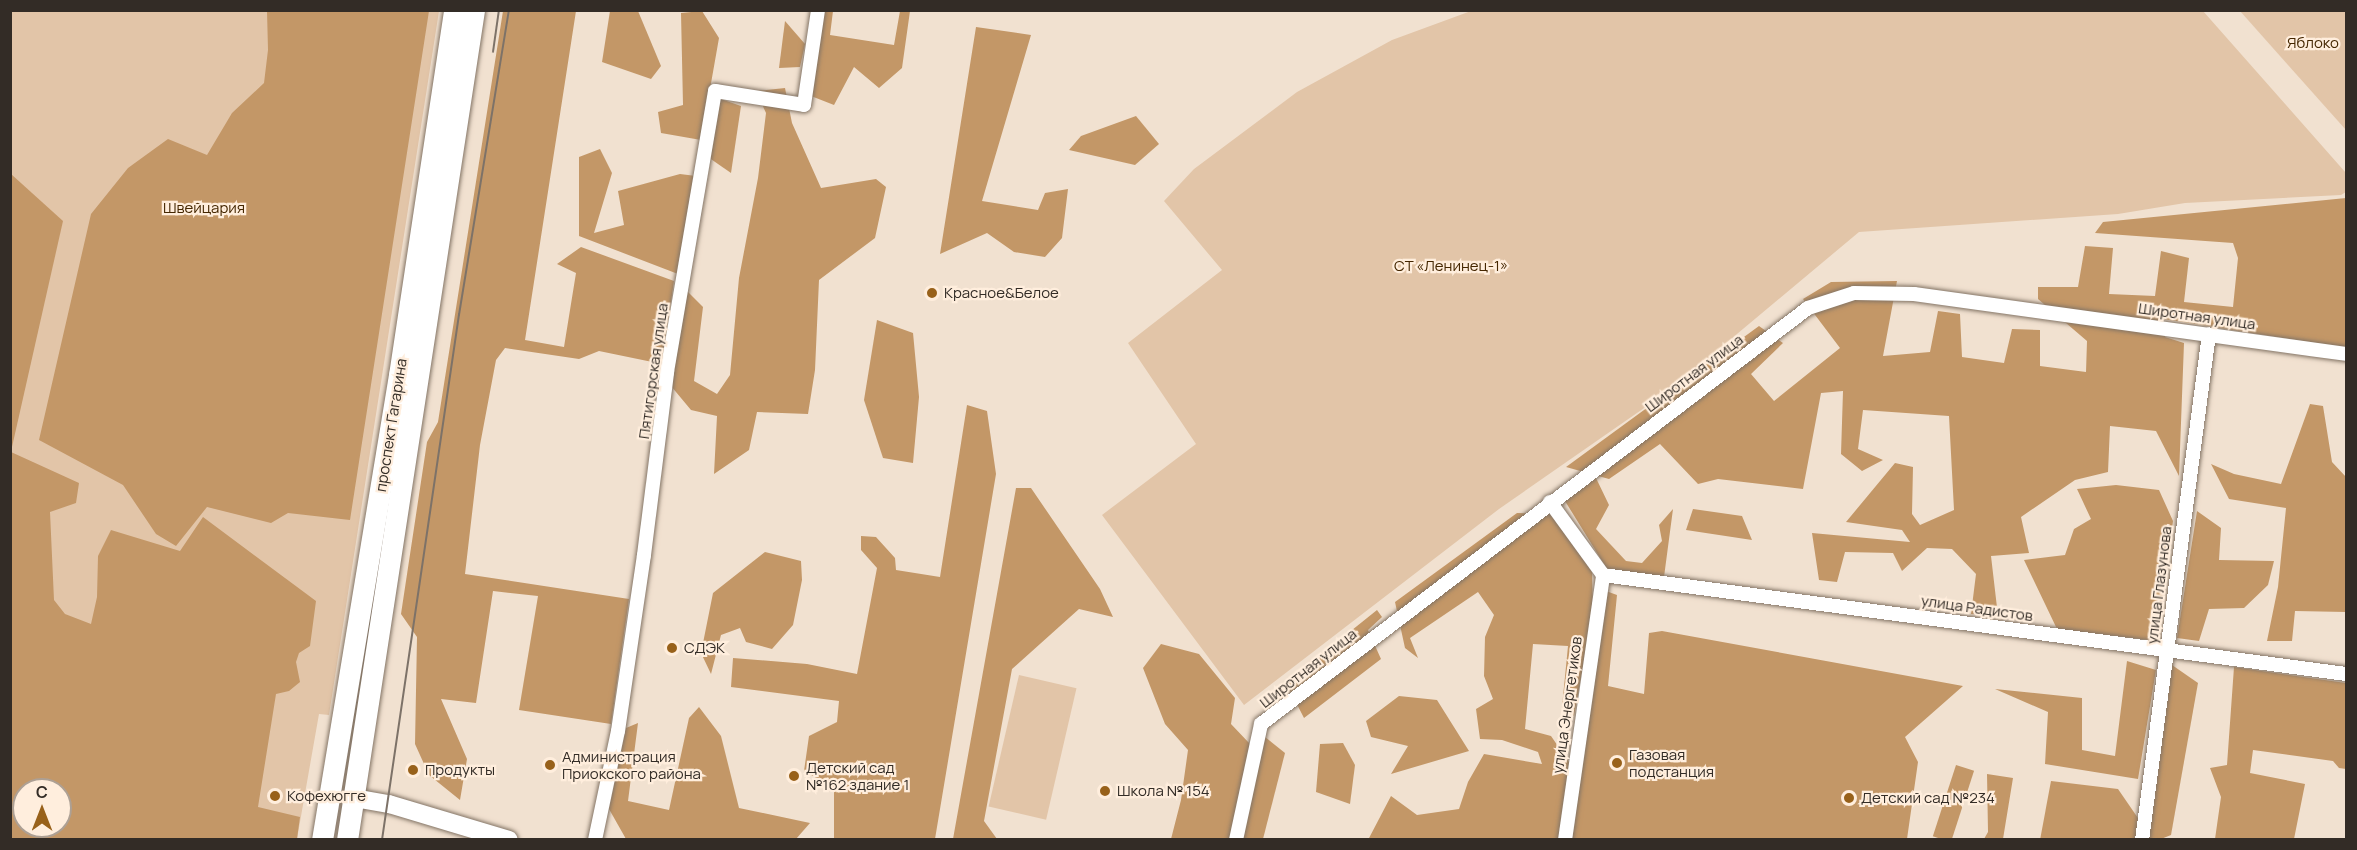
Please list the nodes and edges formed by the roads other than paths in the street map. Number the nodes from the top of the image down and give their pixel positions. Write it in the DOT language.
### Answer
graph roads {
  1 [pos="454,10"];
  2 [pos="474,10"];
  3 [pos="818,10"];
  4 [pos="2209,334"];
  5 [pos="2346,354"];
  6 [pos="1550,502"];
  7 [pos="1603,575"];
  8 [pos="2167,650"];
  9 [pos="2346,675"];
  10 [pos="330,794"];
  11 [pos="354,798"];
  12 [pos="322,840"];
  13 [pos="347,840"];
  14 [pos="509,840"];
  15 [pos="595,840"];
  16 [pos="1236,840"];
  17 [pos="1565,840"];
  18 [pos="2142,840"];
  1 -- 10 [label="main road, проспект Гагарина"];
  2 -- 11 [label="main road, проспект Гагарина"];
  3 -- 15 [label="street, Пятигорская улица"];
  4 -- 5 [label="street, Широтная улица"];
  4 -- 6 [label="street, Широтная улица"];
  4 -- 8 [label="street, улица Глазунова"];
  6 -- 7 [label="street"];
  6 -- 16 [label="street, Широтная улица"];
  7 -- 8 [label="street, улица Радистов"];
  7 -- 17 [label="street, улица Энергетиков"];
  8 -- 9 [label="street, улица Радистов"];
  8 -- 18 [label="street, улица Глазунова"];
  10 -- 11 [label="main road"];
  10 -- 12 [label="main road, проспект Гагарина"];
  11 -- 13 [label="main road, проспект Гагарина"];
  11 -- 14 [label="street"];
}
